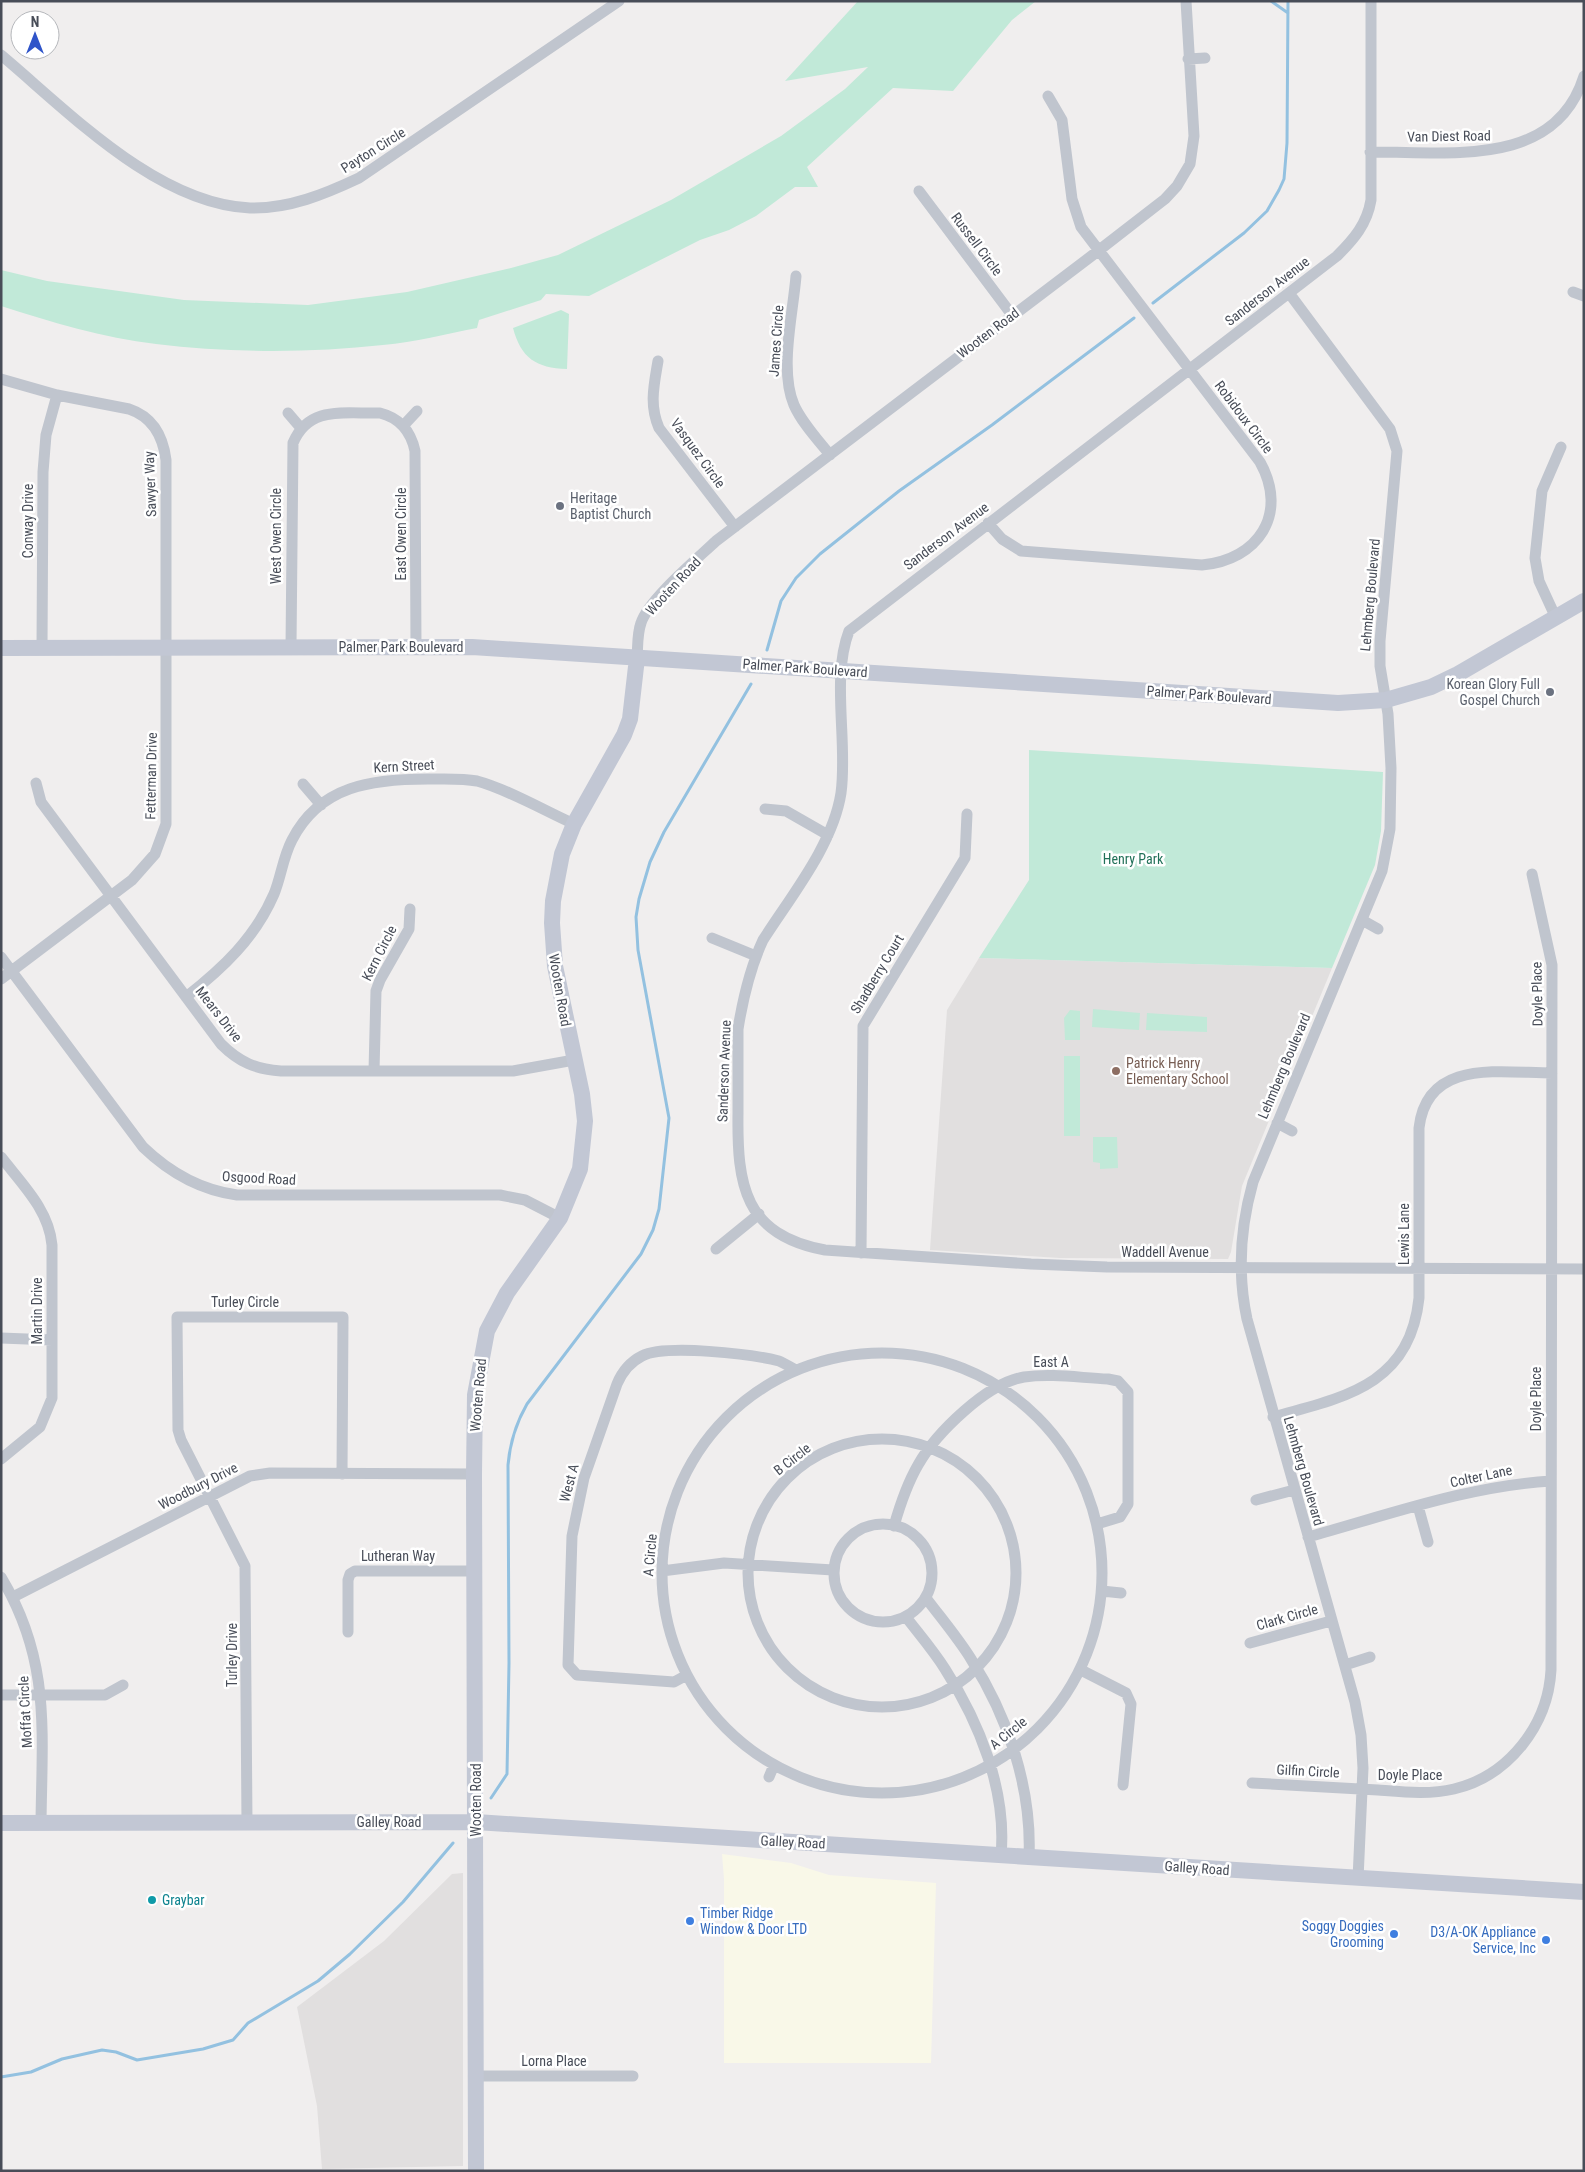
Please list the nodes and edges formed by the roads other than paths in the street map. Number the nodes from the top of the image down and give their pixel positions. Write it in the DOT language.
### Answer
graph roads {
  1 [pos="619,1"];
  2 [pos="1186,1"];
  3 [pos="1371,1"];
  4 [pos="1,55"];
  5 [pos="1205,58"];
  6 [pos="1188,59"];
  7 [pos="1584,76"];
  8 [pos="1048,96"];
  9 [pos="1370,152"];
  10 [pos="918,190"];
  11 [pos="1098,251"];
  12 [pos="796,276"];
  13 [pos="1289,293"];
  14 [pos="1012,315"];
  15 [pos="658,362"];
  16 [pos="1189,370"];
  17 [pos="1,379"];
  18 [pos="57,395"];
  19 [pos="416,411"];
  20 [pos="288,413"];
  21 [pos="404,426"];
  22 [pos="300,427"];
  23 [pos="1561,447"];
  24 [pos="830,455"];
  25 [pos="988,522"];
  26 [pos="735,527"];
  27 [pos="1584,601"];
  28 [pos="1556,618"];
  29 [pos="416,646"];
  30 [pos="166,647"];
  31 [pos="291,647"];
  32 [pos="1,648"];
  33 [pos="42,648"];
  34 [pos="637,658"];
  35 [pos="842,670"];
  36 [pos="1386,700"];
  37 [pos="36,783"];
  38 [pos="303,784"];
  39 [pos="321,805"];
  40 [pos="765,809"];
  41 [pos="967,814"];
  42 [pos="574,824"];
  43 [pos="828,835"];
  44 [pos="1532,874"];
  45 [pos="111,897"];
  46 [pos="410,909"];
  47 [pos="1362,920"];
  48 [pos="1378,929"];
  49 [pos="712,938"];
  50 [pos="1,956"];
  51 [pos="756,956"];
  52 [pos="12,971"];
  53 [pos="1,979"];
  54 [pos="186,996"];
  55 [pos="574,1060"];
  56 [pos="374,1070"];
  57 [pos="1552,1074"];
  58 [pos="1277,1123"];
  59 [pos="1292,1131"];
  60 [pos="1,1157"];
  61 [pos="759,1214"];
  62 [pos="560,1218"];
  63 [pos="716,1249"];
  64 [pos="861,1253"];
  65 [pos="1240,1268"];
  66 [pos="1419,1268"];
  67 [pos="1552,1268"];
  68 [pos="1584,1269"];
  69 [pos="1,1338"];
  70 [pos="52,1340"];
  71 [pos="796,1370"];
  72 [pos="997,1385"];
  73 [pos="1273,1418"];
  74 [pos="929,1447"];
  75 [pos="1,1459"];
  76 [pos="342,1474"];
  77 [pos="474,1474"];
  78 [pos="1551,1481"];
  79 [pos="1294,1490"];
  80 [pos="210,1496"];
  81 [pos="1256,1500"];
  82 [pos="1418,1506"];
  83 [pos="1097,1524"];
  84 [pos="894,1526"];
  85 [pos="1308,1537"];
  86 [pos="1428,1542"];
  87 [pos="748,1564"];
  88 [pos="833,1570"];
  89 [pos="475,1571"];
  90 [pos="662,1571"];
  91 [pos="1,1577"];
  92 [pos="1102,1591"];
  93 [pos="1121,1593"];
  94 [pos="13,1597"];
  95 [pos="926,1598"];
  96 [pos="906,1617"];
  97 [pos="1331,1620"];
  98 [pos="348,1632"];
  99 [pos="1250,1643"];
  100 [pos="1370,1658"];
  101 [pos="1345,1665"];
  102 [pos="977,1669"];
  103 [pos="1081,1670"];
  104 [pos="687,1675"];
  105 [pos="123,1685"];
  106 [pos="956,1686"];
  107 [pos="1,1695"];
  108 [pos="41,1695"];
  109 [pos="1013,1751"];
  110 [pos="774,1765"];
  111 [pos="990,1766"];
  112 [pos="769,1777"];
  113 [pos="1252,1783"];
  114 [pos="1123,1785"];
  115 [pos="1363,1790"];
  116 [pos="476,1822"];
  117 [pos="1,1823"];
  118 [pos="41,1823"];
  119 [pos="247,1823"];
  120 [pos="1001,1855"];
  121 [pos="1029,1857"];
  122 [pos="1358,1879"];
  123 [pos="1584,1892"];
  124 [pos="475,2076"];
  125 [pos="633,2076"];
  126 [pos="476,2171"];
  1 -- 4 [label="street, Payton Circle"];
  2 -- 6 [label="street, Wooten Road"];
  3 -- 9 [label="street, Sanderson Avenue"];
  5 -- 6 [label="street"];
  6 -- 11 [label="street, Wooten Road"];
  7 -- 9 [label="street, Van Diest Road"];
  8 -- 11 [label="street, Robidoux Circle"];
  9 -- 13 [label="street, Sanderson Avenue"];
  10 -- 14 [label="street, Russell Circle"];
  11 -- 14 [label="street, Wooten Road"];
  11 -- 16 [label="street, Robidoux Circle"];
  12 -- 24 [label="street, James Circle"];
  13 -- 16 [label="street, Sanderson Avenue"];
  13 -- 36 [label="street, Lehmberg Boulevard"];
  14 -- 24 [label="street, Wooten Road"];
  15 -- 26 [label="street, Vasquez Circle"];
  16 -- 25 [label="street, Sanderson Avenue"];
  16 -- 25 [label="street, Robidoux Circle"];
  17 -- 18 [label="street, Sawyer Way"];
  18 -- 30 [label="street, Sawyer Way"];
  18 -- 33 [label="street, Conway Drive"];
  19 -- 21 [label="street"];
  20 -- 22 [label="street"];
  21 -- 22 [label="street"];
  21 -- 29 [label="street, East Owen Circle"];
  22 -- 31 [label="street, West Owen Circle"];
  23 -- 28 [label="street"];
  24 -- 26 [label="street, Wooten Road"];
  25 -- 35 [label="street, Sanderson Avenue"];
  26 -- 34 [label="street, Wooten Road"];
  27 -- 28 [label="main road, Palmer Park Boulevard"];
  28 -- 36 [label="main road, Palmer Park Boulevard"];
  29 -- 31 [label="main road, Palmer Park Boulevard"];
  29 -- 34 [label="main road, Palmer Park Boulevard"];
  30 -- 31 [label="main road, Palmer Park Boulevard"];
  30 -- 33 [label="main road, Palmer Park Boulevard"];
  30 -- 45 [label="street, Fetterman Drive"];
  32 -- 33 [label="main road, Palmer Park Boulevard"];
  34 -- 35 [label="main road, Palmer Park Boulevard"];
  34 -- 42 [label="main road, Wooten Road"];
  35 -- 36 [label="main road, Palmer Park Boulevard"];
  35 -- 43 [label="street, Sanderson Avenue"];
  36 -- 47 [label="street, Lehmberg Boulevard"];
  37 -- 45 [label="street, Mears Drive"];
  38 -- 39 [label="street"];
  39 -- 42 [label="street, Kern Street"];
  39 -- 54 [label="street, Kern Street"];
  40 -- 43 [label="street"];
  41 -- 64 [label="street, Shadberry Court"];
  42 -- 55 [label="main road, Wooten Road"];
  43 -- 51 [label="street, Sanderson Avenue"];
  44 -- 57 [label="street, Doyle Place"];
  45 -- 52 [label="street, Fetterman Drive"];
  45 -- 54 [label="street, Mears Drive"];
  46 -- 56 [label="street, Kern Circle"];
  47 -- 48 [label="street"];
  47 -- 58 [label="street, Lehmberg Boulevard"];
  49 -- 51 [label="street"];
  50 -- 52 [label="street, Osgood Road"];
  51 -- 61 [label="street, Sanderson Avenue"];
  52 -- 53 [label="street, Fetterman Drive"];
  52 -- 62 [label="street, Osgood Road"];
  54 -- 56 [label="street, Mears Drive"];
  55 -- 56 [label="street, Mears Drive"];
  55 -- 62 [label="main road, Wooten Road"];
  57 -- 66 [label="street, Lewis Lane"];
  57 -- 67 [label="street, Doyle Place"];
  58 -- 59 [label="street"];
  58 -- 65 [label="street, Lehmberg Boulevard"];
  60 -- 70 [label="street, Martin Drive"];
  61 -- 63 [label="street"];
  61 -- 64 [label="street, Waddell Avenue"];
  62 -- 77 [label="main road, Wooten Road"];
  64 -- 65 [label="street, Waddell Avenue"];
  65 -- 66 [label="street, Waddell Avenue"];
  65 -- 73 [label="street, Lehmberg Boulevard"];
  66 -- 67 [label="street, Waddell Avenue"];
  66 -- 73 [label="street, Lewis Lane"];
  67 -- 68 [label="street, Waddell Avenue"];
  67 -- 78 [label="street, Doyle Place"];
  69 -- 70 [label="street"];
  70 -- 75 [label="street, Martin Drive"];
  71 -- 72 [label="street, A Circle"];
  71 -- 90 [label="street, A Circle"];
  71 -- 104 [label="street, West A"];
  72 -- 74 [label="street, East A"];
  72 -- 83 [label="street, A Circle"];
  72 -- 83 [label="street, East A"];
  73 -- 79 [label="street, Lehmberg Boulevard"];
  74 -- 84 [label="street, East A"];
  74 -- 87 [label="street, B Circle"];
  74 -- 102 [label="street, B Circle"];
  76 -- 77 [label="street, Woodbury Drive"];
  76 -- 80 [label="street, Woodbury Drive"];
  76 -- 80 [label="street, Turley Circle"];
  77 -- 89 [label="main road, Wooten Road"];
  78 -- 82 [label="street, Colter Lane"];
  78 -- 115 [label="street, Doyle Place"];
  79 -- 81 [label="street"];
  79 -- 85 [label="street, Lehmberg Boulevard"];
  80 -- 94 [label="street, Woodbury Drive"];
  80 -- 119 [label="street, Turley Drive"];
  82 -- 85 [label="street, Colter Lane"];
  82 -- 86 [label="street"];
  83 -- 92 [label="street, A Circle"];
  84 -- 88 [label="street"];
  84 -- 95 [label="street"];
  85 -- 97 [label="street, Lehmberg Boulevard"];
  87 -- 88 [label="street"];
  87 -- 90 [label="street"];
  87 -- 106 [label="street, B Circle"];
  88 -- 96 [label="street"];
  89 -- 98 [label="street, Lutheran Way"];
  89 -- 116 [label="main road, Wooten Road"];
  90 -- 104 [label="street, A Circle"];
  91 -- 94 [label="street, Moffat Circle"];
  92 -- 93 [label="street"];
  92 -- 103 [label="street, A Circle"];
  94 -- 108 [label="street, Moffat Circle"];
  95 -- 96 [label="street"];
  95 -- 102 [label="street"];
  96 -- 106 [label="street"];
  97 -- 99 [label="street, Clark Circle"];
  97 -- 101 [label="street, Lehmberg Boulevard"];
  100 -- 101 [label="street"];
  101 -- 115 [label="street, Lehmberg Boulevard"];
  102 -- 106 [label="street, B Circle"];
  102 -- 109 [label="street"];
  103 -- 109 [label="street, A Circle"];
  103 -- 114 [label="street"];
  104 -- 110 [label="street, A Circle"];
  105 -- 108 [label="street"];
  106 -- 111 [label="street"];
  107 -- 108 [label="street"];
  108 -- 118 [label="street, Moffat Circle"];
  109 -- 111 [label="street, A Circle"];
  109 -- 121 [label="street"];
  110 -- 111 [label="street, A Circle"];
  110 -- 112 [label="street"];
  111 -- 120 [label="street"];
  113 -- 115 [label="street, Gilfin Circle"];
  115 -- 122 [label="street, Lehmberg Boulevard"];
  116 -- 119 [label="main road, Galley Road"];
  116 -- 120 [label="main road, Galley Road"];
  116 -- 124 [label="main road, Wooten Road"];
  117 -- 118 [label="main road, Galley Road"];
  118 -- 119 [label="main road, Galley Road"];
  120 -- 121 [label="main road, Galley Road"];
  121 -- 122 [label="main road, Galley Road"];
  122 -- 123 [label="main road, Galley Road"];
  124 -- 125 [label="street, Lorna Place"];
  124 -- 126 [label="main road, Wooten Road"];
}
